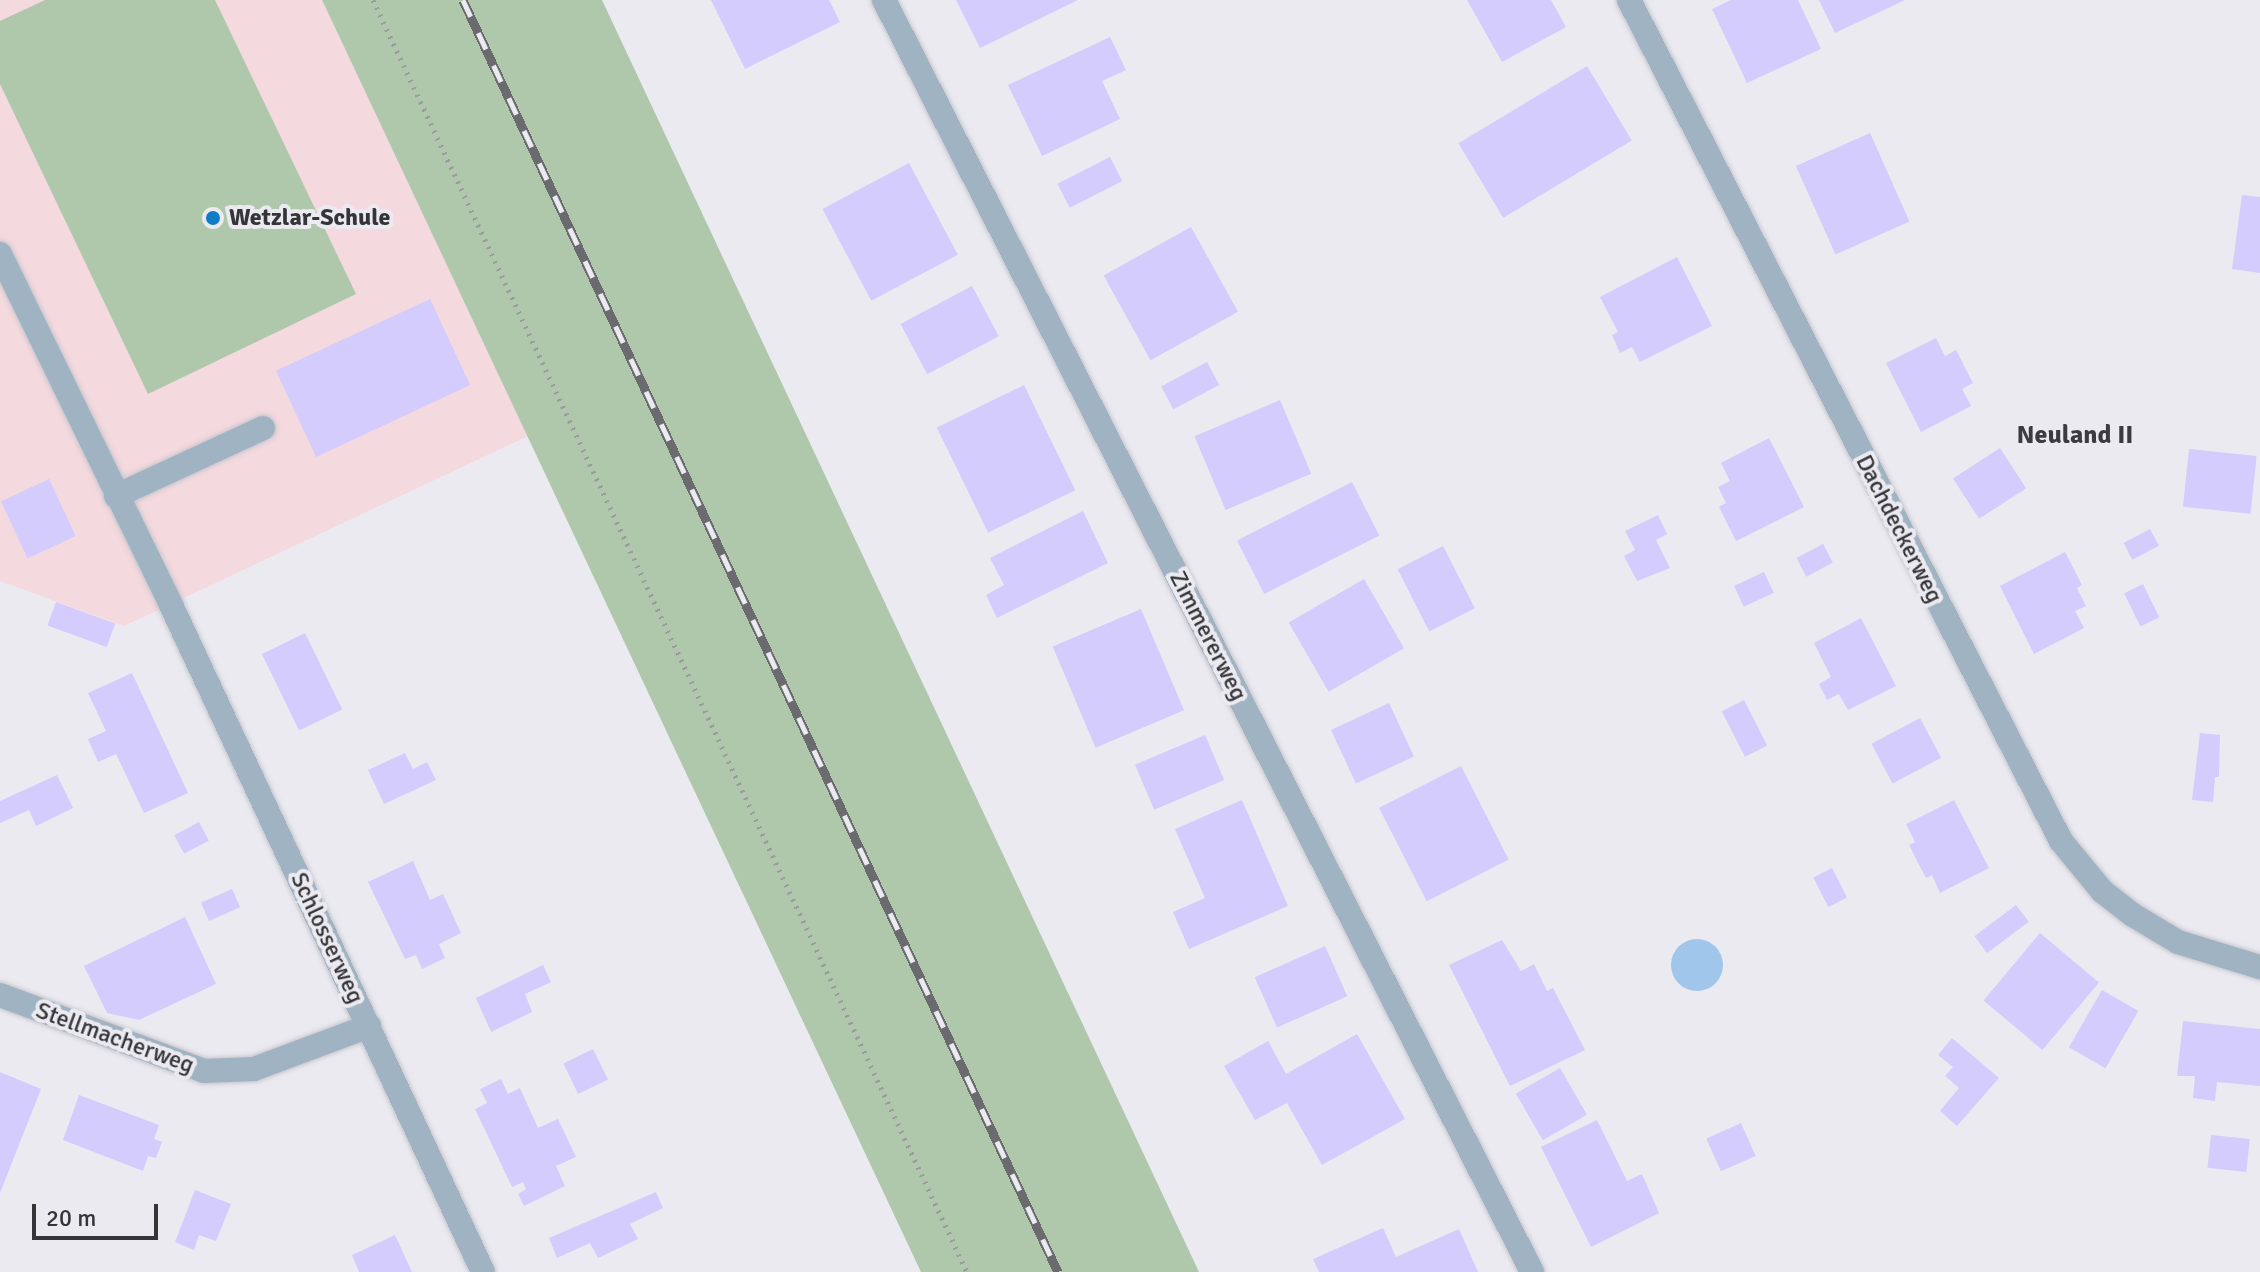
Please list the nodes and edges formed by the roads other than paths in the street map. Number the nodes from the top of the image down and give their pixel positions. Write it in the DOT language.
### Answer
graph roads {
  1 [pos="884,0"];
  2 [pos="1629,0"];
  3 [pos="0,254"];
  4 [pos="263,428"];
  5 [pos="116,496"];
  6 [pos="2260,967"];
  7 [pos="0,995"];
  8 [pos="369,1026"];
  9 [pos="483,1272"];
  10 [pos="1532,1272"];
  1 -- 10 [label="lane, Zimmererweg"];
  2 -- 6 [label="lane, Dachdeckerweg"];
  3 -- 5 [label="lane, Schlosserweg"];
  4 -- 5 [label="lane"];
  5 -- 8 [label="lane, Schlosserweg"];
  7 -- 8 [label="lane, Stellmacherweg"];
  8 -- 9 [label="lane, Schlosserweg"];
}
